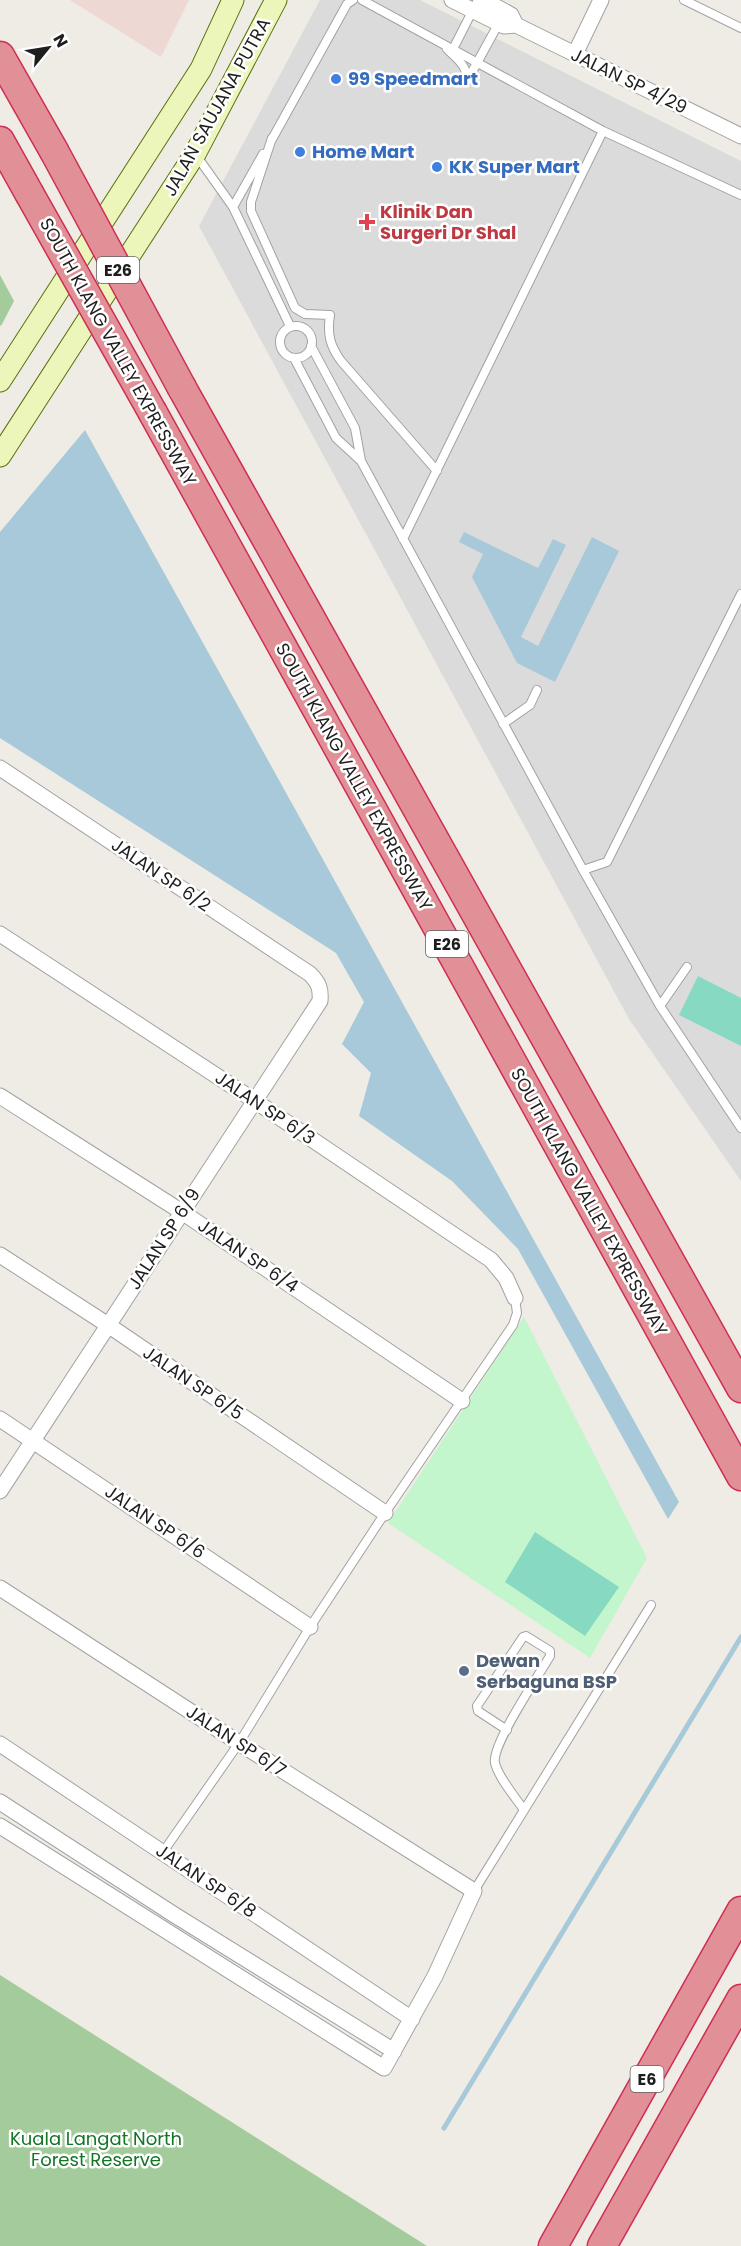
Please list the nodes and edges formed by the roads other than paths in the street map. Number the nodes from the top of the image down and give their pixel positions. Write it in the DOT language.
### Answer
graph roads {
  1 [pos="233,0"];
  2 [pos="276,0"];
  3 [pos="354,0"];
  4 [pos="362,0"];
  5 [pos="452,0"];
  6 [pos="601,0"];
  7 [pos="684,0"];
  8 [pos="478,4"];
  9 [pos="501,18"];
  10 [pos="741,28"];
  11 [pos="440,42"];
  12 [pos="453,49"];
  13 [pos="575,54"];
  14 [pos="0,56"];
  15 [pos="478,62"];
  16 [pos="603,131"];
  17 [pos="741,136"];
  18 [pos="272,138"];
  19 [pos="0,141"];
  20 [pos="195,154"];
  21 [pos="741,195"];
  22 [pos="233,207"];
  23 [pos="290,326"];
  24 [pos="311,346"];
  25 [pos="294,358"];
  26 [pos="2,372"];
  27 [pos="0,456"];
  28 [pos="361,461"];
  29 [pos="436,471"];
  30 [pos="403,539"];
  31 [pos="741,594"];
  32 [pos="537,690"];
  33 [pos="503,724"];
  34 [pos="0,768"];
  35 [pos="583,870"];
  36 [pos="0,934"];
  37 [pos="687,967"];
  38 [pos="320,986"];
  39 [pos="660,1006"];
  40 [pos="0,1096"];
  41 [pos="255,1101"];
  42 [pos="741,1128"];
  43 [pos="182,1212"];
  44 [pos="0,1256"];
  45 [pos="515,1298"];
  46 [pos="108,1325"];
  47 [pos="741,1388"];
  48 [pos="462,1401"];
  49 [pos="0,1419"];
  50 [pos="32,1440"];
  51 [pos="741,1476"];
  52 [pos="0,1491"];
  53 [pos="385,1514"];
  54 [pos="0,1588"];
  55 [pos="651,1605"];
  56 [pos="310,1627"];
  57 [pos="507,1730"];
  58 [pos="239,1743"];
  59 [pos="0,1744"];
  60 [pos="0,1803"];
  61 [pos="524,1810"];
  62 [pos="0,1826"];
  63 [pos="164,1852"];
  64 [pos="474,1891"];
  65 [pos="741,1911"];
  66 [pos="741,1999"];
  67 [pos="412,2019"];
  68 [pos="394,2051"];
  69 [pos="553,2246"];
  70 [pos="602,2246"];
  1 -- 26 [label="main road, JALAN SAUJANA PUTRA"];
  2 -- 20 [label="main road, JALAN SAUJANA PUTRA"];
  3 -- 18 [label="lane"];
  4 -- 11 [label="lane"];
  5 -- 8 [label="street"];
  6 -- 13 [label="street"];
  7 -- 10 [label="lane"];
  8 -- 9 [label="street"];
  8 -- 12 [label="lane"];
  9 -- 13 [label="street, JALAN SP 4/29"];
  9 -- 15 [label="lane"];
  11 -- 12 [label="lane"];
  11 -- 15 [label="lane"];
  12 -- 15 [label="lane"];
  13 -- 17 [label="street, JALAN SP 4/29"];
  14 -- 47 [label="highway, E26, bridge"];
  15 -- 16 [label="lane"];
  16 -- 21 [label="lane"];
  16 -- 29 [label="lane"];
  18 -- 22 [label="lane"];
  18 -- 29 [label="lane"];
  19 -- 51 [label="highway, SOUTH KLANG VALLEY EXPRESSWAY / E26, bridge"];
  20 -- 22 [label="lane"];
  20 -- 27 [label="main road, JALAN SAUJANA PUTRA"];
  22 -- 23 [label="lane"];
  23 -- 24 [label="lane"];
  23 -- 25 [label="lane"];
  24 -- 25 [label="lane"];
  24 -- 28 [label="lane"];
  25 -- 28 [label="lane"];
  28 -- 30 [label="lane"];
  29 -- 30 [label="lane"];
  30 -- 33 [label="lane"];
  31 -- 35 [label="lane"];
  32 -- 33 [label="lane"];
  33 -- 35 [label="lane"];
  34 -- 38 [label="street, JALAN SP 6/2"];
  35 -- 39 [label="lane"];
  36 -- 41 [label="street, JALAN SP 6/3"];
  37 -- 39 [label="lane"];
  38 -- 41 [label="street, JALAN SP 6/9"];
  39 -- 42 [label="lane"];
  40 -- 43 [label="street, JALAN SP 6/4"];
  41 -- 43 [label="street, JALAN SP 6/9"];
  41 -- 45 [label="street, JALAN SP 6/3"];
  43 -- 46 [label="street, JALAN SP 6/9"];
  43 -- 48 [label="street, JALAN SP 6/4"];
  44 -- 46 [label="street, JALAN SP 6/5"];
  45 -- 48 [label="lane"];
  46 -- 50 [label="street, JALAN SP 6/9"];
  46 -- 53 [label="street, JALAN SP 6/5"];
  48 -- 53 [label="lane"];
  49 -- 50 [label="street, JALAN SP 6/6"];
  50 -- 52 [label="street, JALAN SP 6/9"];
  50 -- 56 [label="street, JALAN SP 6/6"];
  53 -- 56 [label="lane"];
  54 -- 58 [label="street, JALAN SP 6/7"];
  55 -- 61 [label="lane"];
  56 -- 58 [label="lane"];
  57 -- 57 [label="lane"];
  57 -- 61 [label="lane"];
  58 -- 63 [label="lane"];
  58 -- 64 [label="street, JALAN SP 6/7"];
  59 -- 63 [label="street, JALAN SP 6/8"];
  60 -- 68 [label="street"];
  61 -- 64 [label="lane"];
  62 -- 68 [label="street"];
  63 -- 67 [label="street, JALAN SP 6/8"];
  64 -- 67 [label="street"];
  65 -- 69 [label="highway, E6"];
  66 -- 70 [label="highway, E6"];
  67 -- 68 [label="street"];
}
